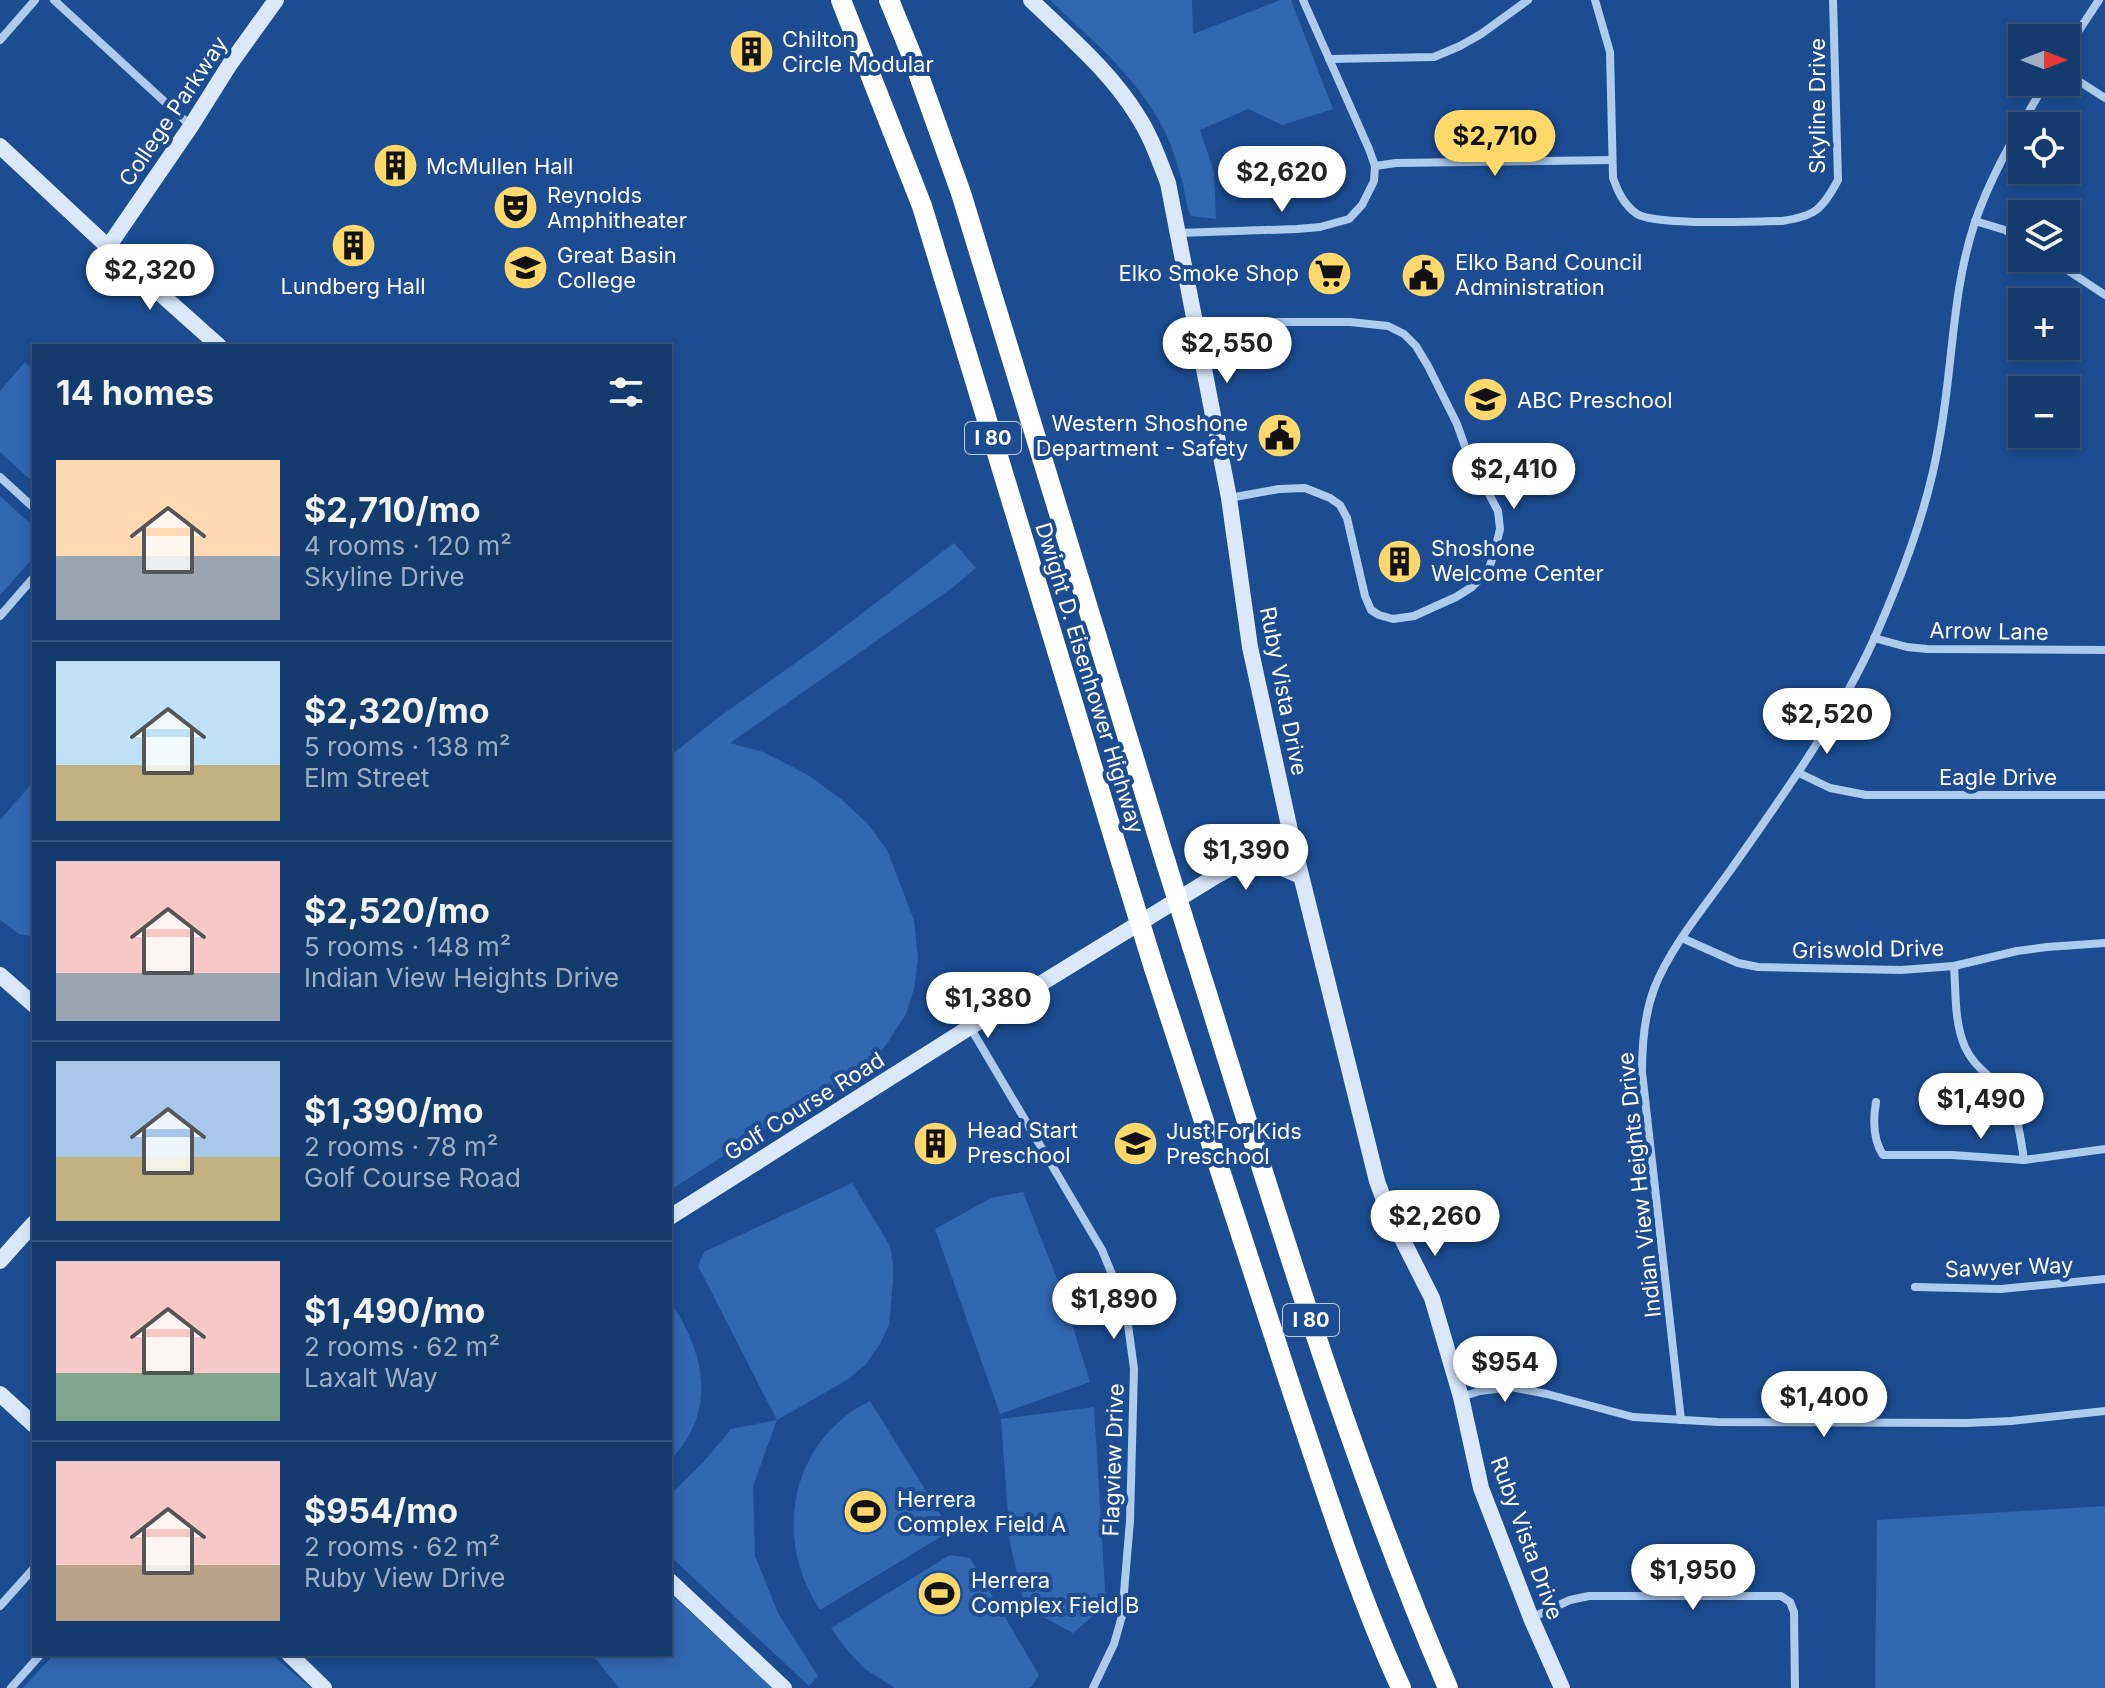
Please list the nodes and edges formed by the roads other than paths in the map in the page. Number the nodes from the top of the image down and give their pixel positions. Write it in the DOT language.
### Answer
graph roads {
  1 [pos="35,0"];
  2 [pos="54,0"];
  3 [pos="276,0"];
  4 [pos="841,0"];
  5 [pos="889,0"];
  6 [pos="1031,0"];
  7 [pos="1303,0"];
  8 [pos="1528,0"];
  9 [pos="1595,0"];
  10 [pos="1833,0"];
  11 [pos="2099,0"];
  12 [pos="2080,29"];
  13 [pos="0,40"];
  14 [pos="1329,59"];
  15 [pos="2080,82"];
  16 [pos="2038,96"];
  17 [pos="2105,98"];
  18 [pos="191,126"];
  19 [pos="0,146"];
  20 [pos="1612,160"];
  21 [pos="1375,166"];
  22 [pos="1975,221"];
  23 [pos="2008,232"];
  24 [pos="1178,233"];
  25 [pos="108,247"];
  26 [pos="2070,272"];
  27 [pos="2105,295"];
  28 [pos="1198,340"];
  29 [pos="217,344"];
  30 [pos="0,477"];
  31 [pos="1229,498"];
  32 [pos="32,506"];
  33 [pos="32,579"];
  34 [pos="0,616"];
  35 [pos="1874,638"];
  36 [pos="2105,650"];
  37 [pos="1799,773"];
  38 [pos="2105,795"];
  39 [pos="1291,835"];
  40 [pos="1301,876"];
  41 [pos="1190,892"];
  42 [pos="1682,938"];
  43 [pos="2105,943"];
  44 [pos="1954,966"];
  45 [pos="0,975"];
  46 [pos="32,1003"];
  47 [pos="970,1027"];
  48 [pos="1876,1102"];
  49 [pos="2105,1149"];
  50 [pos="2024,1160"];
  51 [pos="672,1216"];
  52 [pos="32,1225"];
  53 [pos="0,1261"];
  54 [pos="2105,1279"];
  55 [pos="1915,1287"];
  56 [pos="0,1394"];
  57 [pos="1461,1397"];
  58 [pos="2105,1411"];
  59 [pos="1681,1420"];
  60 [pos="32,1423"];
  61 [pos="32,1570"];
  62 [pos="672,1583"];
  63 [pos="0,1606"];
  64 [pos="1531,1618"];
  65 [pos="39,1656"];
  66 [pos="291,1656"];
  67 [pos="11,1688"];
  68 [pos="324,1688"];
  69 [pos="784,1688"];
  70 [pos="1093,1688"];
  71 [pos="1401,1688"];
  72 [pos="1448,1688"];
  73 [pos="1562,1688"];
  74 [pos="1795,1688"];
  1 -- 13 [label="street"];
  2 -- 18 [label="street"];
  3 -- 18 [label="street, College Parkway"];
  4 -- 71 [label="highway, Dwight D. Eisenhower Highway / I 80, bridge"];
  5 -- 72 [label="highway, Dwight D. Eisenhower Highway / I 80, bridge"];
  6 -- 24 [label="street, Ruby Vista Drive"];
  7 -- 14 [label="street"];
  8 -- 14 [label="street"];
  9 -- 20 [label="street, Skyline Drive"];
  10 -- 20 [label="street, Skyline Drive"];
  11 -- 12 [label="street"];
  14 -- 21 [label="street"];
  15 -- 17 [label="street"];
  16 -- 22 [label="street, Indian View Heights Drive"];
  18 -- 25 [label="street, College Parkway"];
  19 -- 25 [label="street"];
  20 -- 21 [label="street"];
  21 -- 24 [label="street"];
  22 -- 23 [label="street"];
  22 -- 35 [label="street, Indian View Heights Drive"];
  24 -- 28 [label="street, Ruby Vista Drive"];
  25 -- 29 [label="street"];
  26 -- 27 [label="street"];
  28 -- 31 [label="street, Ruby Vista Drive"];
  28 -- 31 [label="street"];
  30 -- 32 [label="street"];
  31 -- 39 [label="street, Ruby Vista Drive"];
  33 -- 34 [label="street"];
  35 -- 36 [label="street, Arrow Lane"];
  35 -- 37 [label="street, Indian View Heights Drive"];
  37 -- 38 [label="street, Eagle Drive"];
  37 -- 42 [label="street, Indian View Heights Drive"];
  39 -- 40 [label="street, Ruby Vista Drive"];
  39 -- 41 [label="street, Golf Course Road"];
  40 -- 41 [label="street"];
  40 -- 57 [label="street, Ruby Vista Drive"];
  41 -- 47 [label="street, Golf Course Road"];
  42 -- 44 [label="street, Griswold Drive"];
  42 -- 59 [label="street, Indian View Heights Drive"];
  43 -- 44 [label="street, Griswold Drive"];
  44 -- 50 [label="street"];
  45 -- 46 [label="street"];
  47 -- 51 [label="street, Golf Course Road"];
  47 -- 70 [label="street, Flagview Drive"];
  48 -- 50 [label="street"];
  49 -- 50 [label="street"];
  52 -- 53 [label="street"];
  54 -- 55 [label="street, Sawyer Way"];
  56 -- 60 [label="street"];
  57 -- 59 [label="street"];
  57 -- 64 [label="street, Ruby Vista Drive"];
  58 -- 59 [label="street"];
  61 -- 63 [label="street"];
  62 -- 69 [label="street"];
  64 -- 73 [label="street, Ruby Vista Drive"];
  64 -- 74 [label="street"];
  65 -- 67 [label="street"];
  66 -- 68 [label="street"];
}
